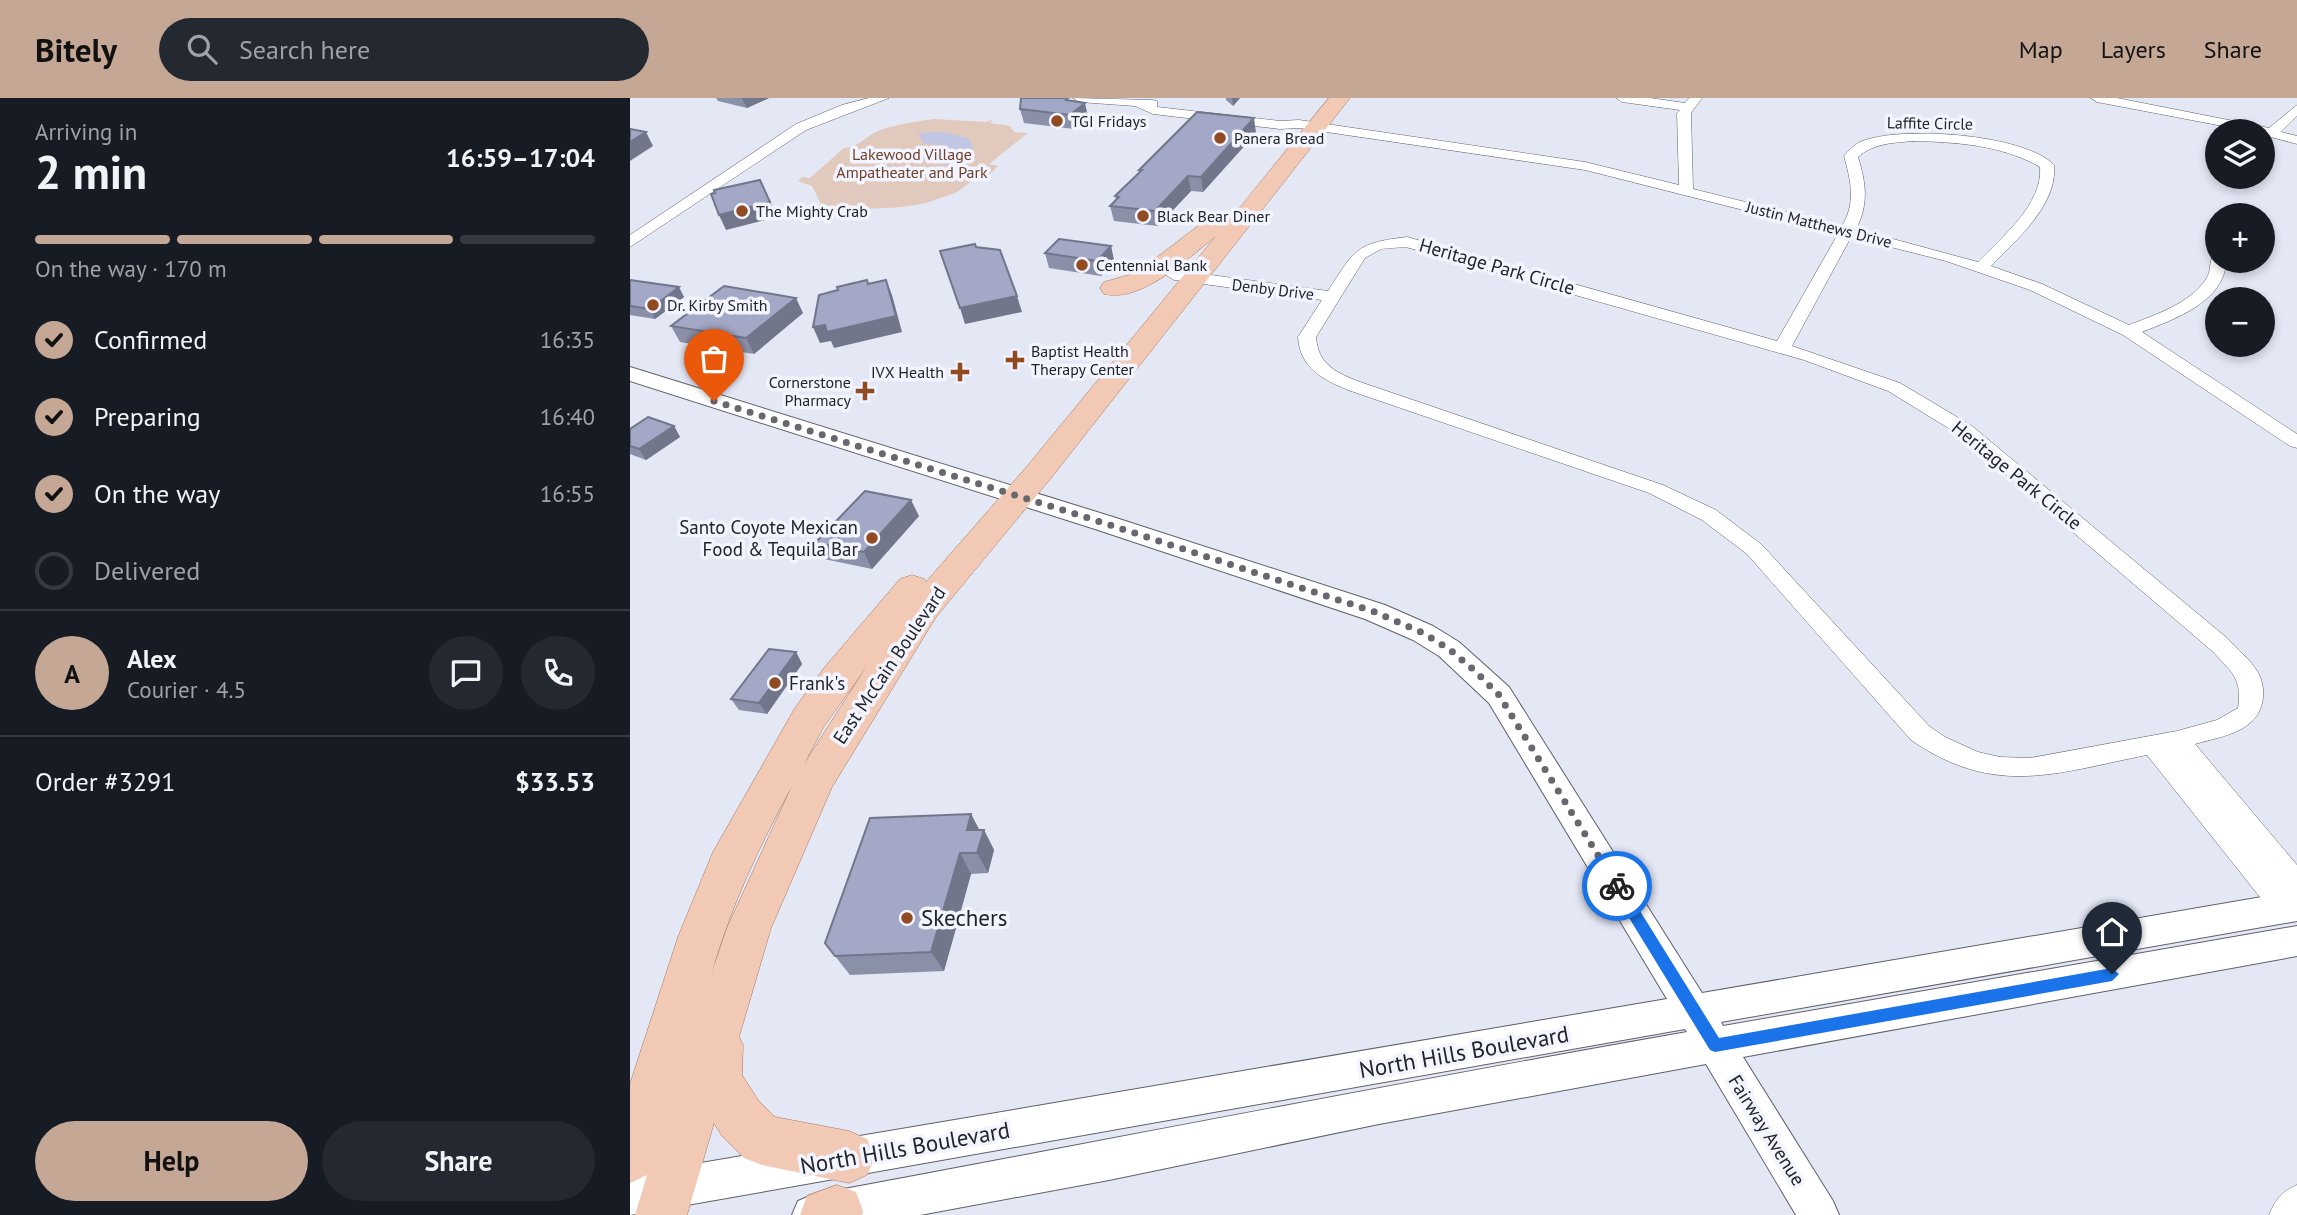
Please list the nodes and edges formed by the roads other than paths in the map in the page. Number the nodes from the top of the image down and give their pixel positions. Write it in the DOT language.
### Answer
graph roads {
  1 [pos="883,98"];
  2 [pos="1079,98"];
  3 [pos="1321,98"];
  4 [pos="1340,98"];
  5 [pos="1622,98"];
  6 [pos="2097,98"];
  7 [pos="2115,100"];
  8 [pos="1691,103"];
  9 [pos="2297,110"];
  10 [pos="2208,119"];
  11 [pos="1308,125"];
  12 [pos="2275,129"];
  13 [pos="2275,133"];
  14 [pos="2297,140"];
  15 [pos="1686,190"];
  16 [pos="1215,225"];
  17 [pos="1847,230"];
  18 [pos="630,242"];
  19 [pos="1982,267"];
  20 [pos="1189,272"];
  21 [pos="2218,273"];
  22 [pos="1112,288"];
  23 [pos="1334,292"];
  24 [pos="2129,331"];
  25 [pos="1782,348"];
  26 [pos="630,374"];
  27 [pos="2297,442"];
  28 [pos="1004,494"];
  29 [pos="2164,741"];
  30 [pos="2293,899"];
  31 [pos="2297,941"];
  32 [pos="1694,1011"];
  33 [pos="720,1022"];
  34 [pos="670,1038"];
  35 [pos="1715,1045"];
  36 [pos="630,1107"];
  37 [pos="630,1157"];
  38 [pos="849,1157"];
  39 [pos="653,1200"];
  40 [pos="2297,1201"];
  41 [pos="1816,1213"];
  42 [pos="825,1214"];
  43 [pos="2284,1215"];
  1 -- 18 [label="street"];
  2 -- 11 [label="street, Justin Matthews Drive"];
  3 -- 11 [label="main road, East McCain Boulevard"];
  4 -- 11 [label="main road, East McCain Boulevard"];
  5 -- 8 [label="street"];
  6 -- 7 [label="street"];
  7 -- 10 [label="street"];
  8 -- 15 [label="street"];
  9 -- 12 [label="street"];
  11 -- 15 [label="street, Justin Matthews Drive"];
  11 -- 16 [label="main road, East McCain Boulevard"];
  11 -- 20 [label="main road, East McCain Boulevard"];
  13 -- 14 [label="street"];
  15 -- 17 [label="street, Justin Matthews Drive"];
  16 -- 20 [label="main road, East McCain Boulevard"];
  16 -- 22 [label="main road"];
  17 -- 19 [label="street, Justin Matthews Drive"];
  17 -- 19 [label="street, Laffite Circle"];
  17 -- 25 [label="street"];
  19 -- 24 [label="street, Justin Matthews Drive"];
  20 -- 23 [label="street, Denby Drive"];
  20 -- 28 [label="main road, East McCain Boulevard"];
  21 -- 24 [label="street"];
  23 -- 25 [label="street, Heritage Park Circle"];
  23 -- 29 [label="street, Heritage Park Circle"];
  24 -- 27 [label="street, Justin Matthews Drive"];
  25 -- 29 [label="street, Heritage Park Circle"];
  26 -- 28 [label="street, Fairway Avenue"];
  28 -- 32 [label="street, Fairway Avenue"];
  28 -- 33 [label="main road, East McCain Boulevard"];
  28 -- 34 [label="main road, East McCain Boulevard"];
  29 -- 30 [label="street"];
  30 -- 32 [label="street, North Hills Boulevard"];
  31 -- 35 [label="street, North Hills Boulevard"];
  32 -- 35 [label="street, Fairway Avenue"];
  32 -- 38 [label="street, North Hills Boulevard"];
  33 -- 38 [label="main road"];
  33 -- 39 [label="main road, East McCain Boulevard"];
  34 -- 36 [label="main road"];
  34 -- 37 [label="main road, East McCain Boulevard"];
  35 -- 41 [label="street, Fairway Avenue"];
  35 -- 42 [label="street, North Hills Boulevard"];
  38 -- 39 [label="street, North Hills Boulevard"];
  40 -- 43 [label="street"];
}
